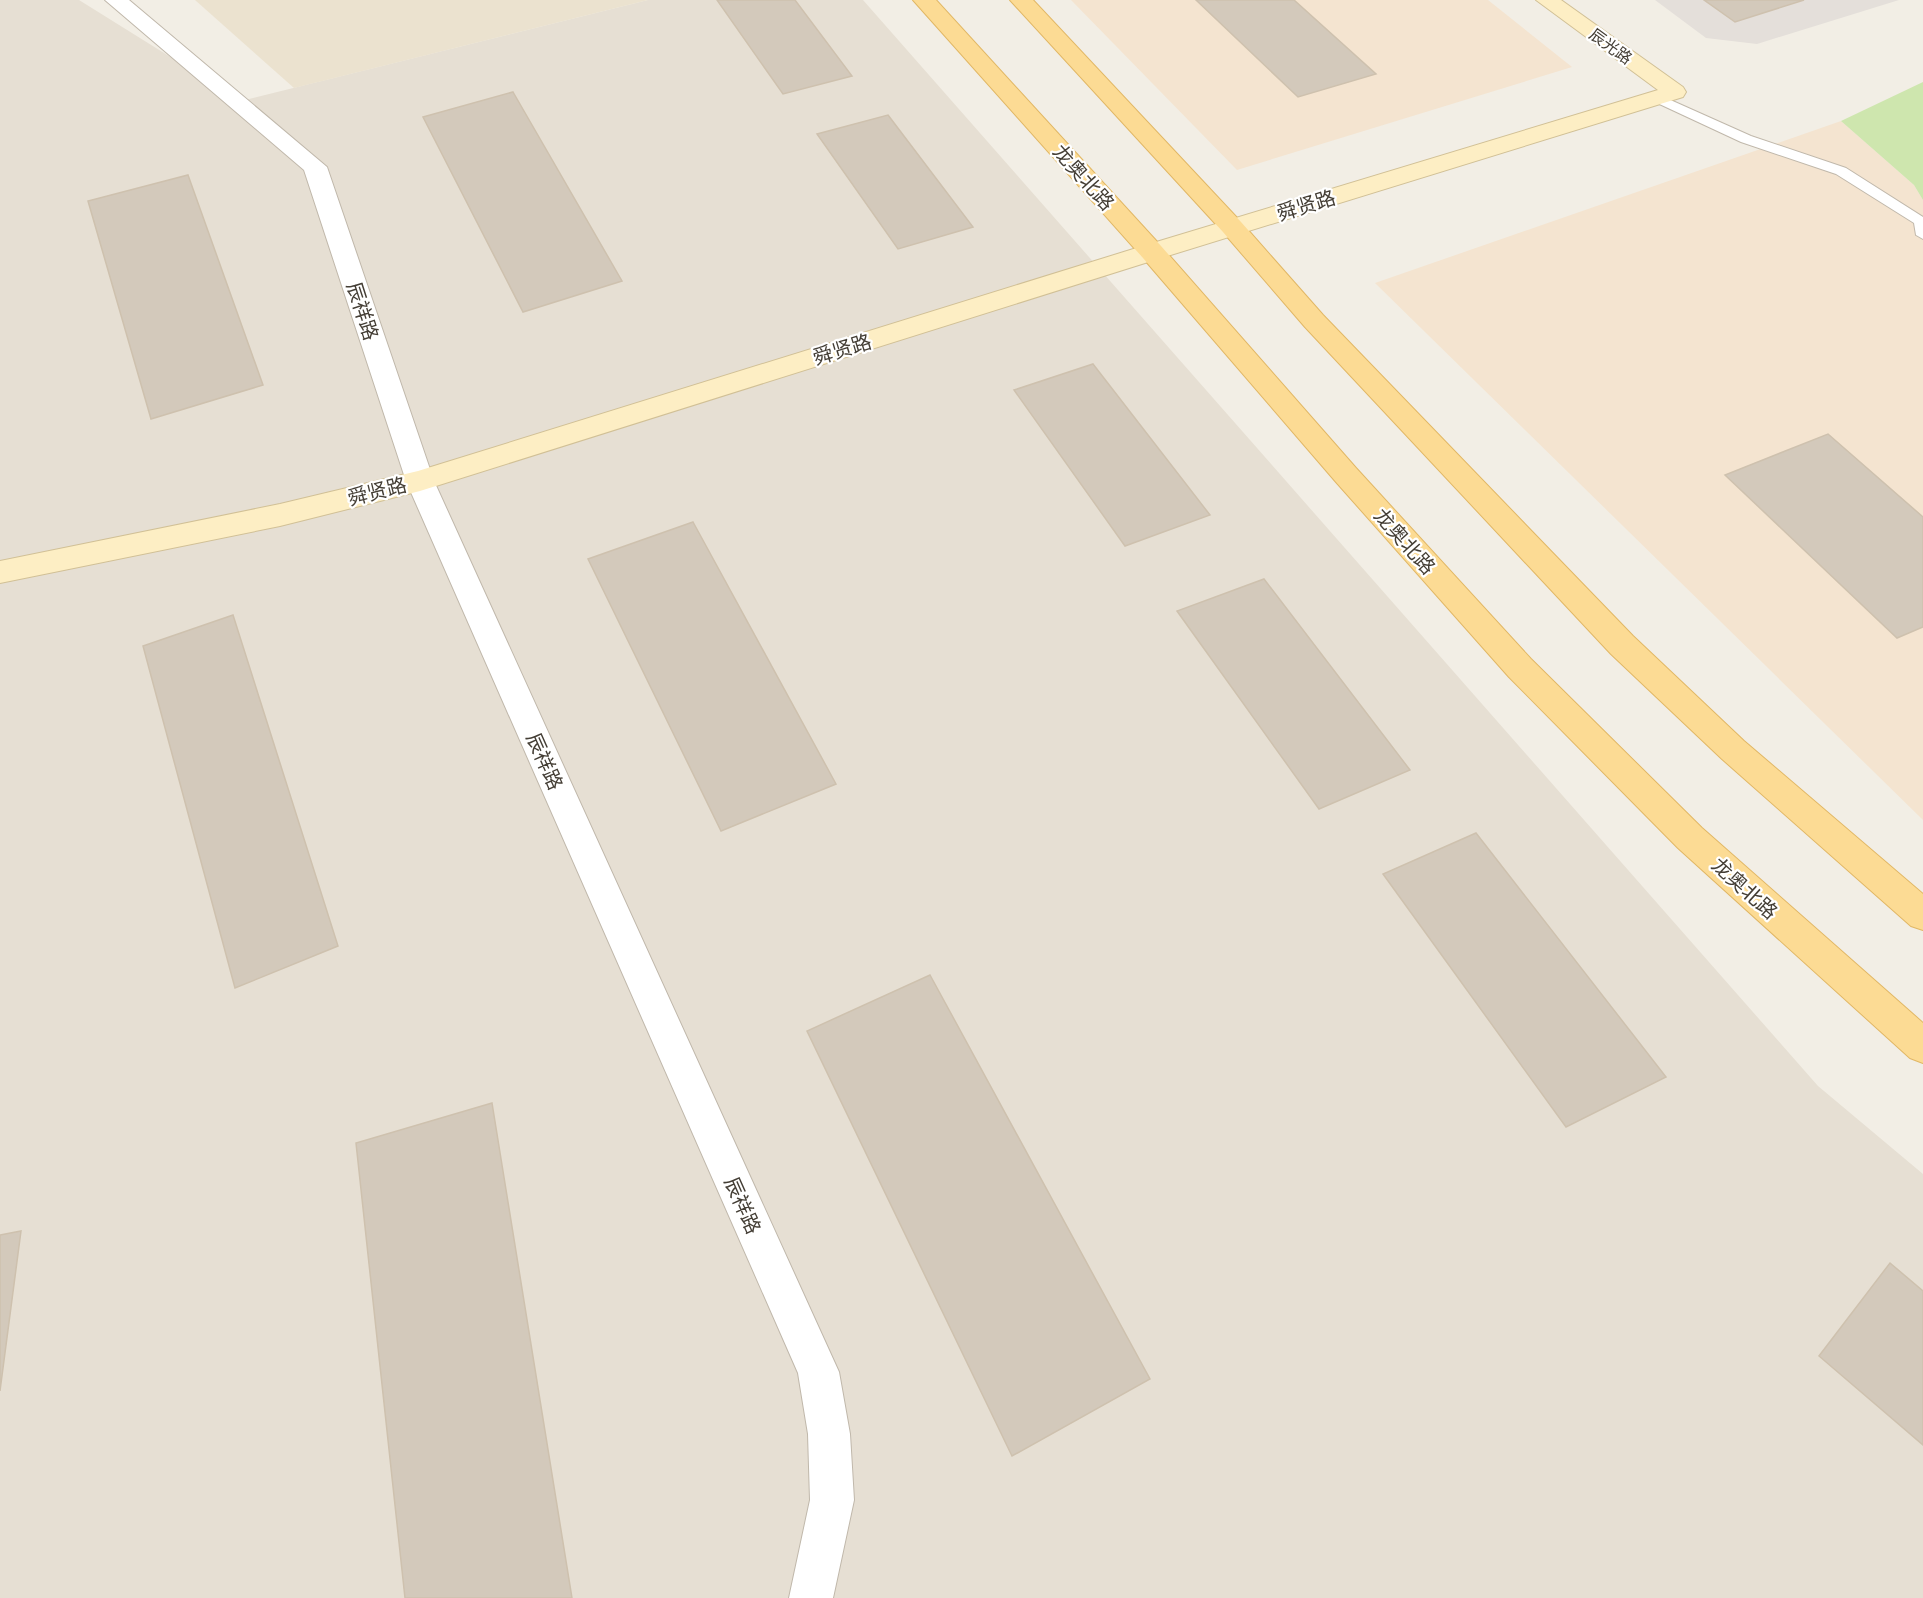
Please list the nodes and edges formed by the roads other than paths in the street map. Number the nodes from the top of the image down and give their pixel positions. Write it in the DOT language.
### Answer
graph roads {
  1 [pos="116,0"];
  2 [pos="924,0"];
  3 [pos="1021,0"];
  4 [pos="1547,0"];
  5 [pos="1666,95"];
  6 [pos="1232,227"];
  7 [pos="1923,235"];
  8 [pos="1152,252"];
  9 [pos="420,481"];
  10 [pos="0,572"];
  11 [pos="1923,915"];
  12 [pos="1923,1046"];
  13 [pos="811,1598"];
  1 -- 9 [label="street, 辰祥路"];
  2 -- 8 [label="main road, 龙奥北路"];
  3 -- 6 [label="main road"];
  4 -- 5 [label="street, 辰光路"];
  5 -- 6 [label="street, 舜贤路"];
  5 -- 7 [label="lane"];
  6 -- 8 [label="street, 舜贤路"];
  6 -- 11 [label="main road"];
  8 -- 9 [label="street, 舜贤路"];
  8 -- 12 [label="main road, 龙奥北路"];
  9 -- 10 [label="street, 舜贤路"];
  9 -- 13 [label="street, 辰祥路"];
}
